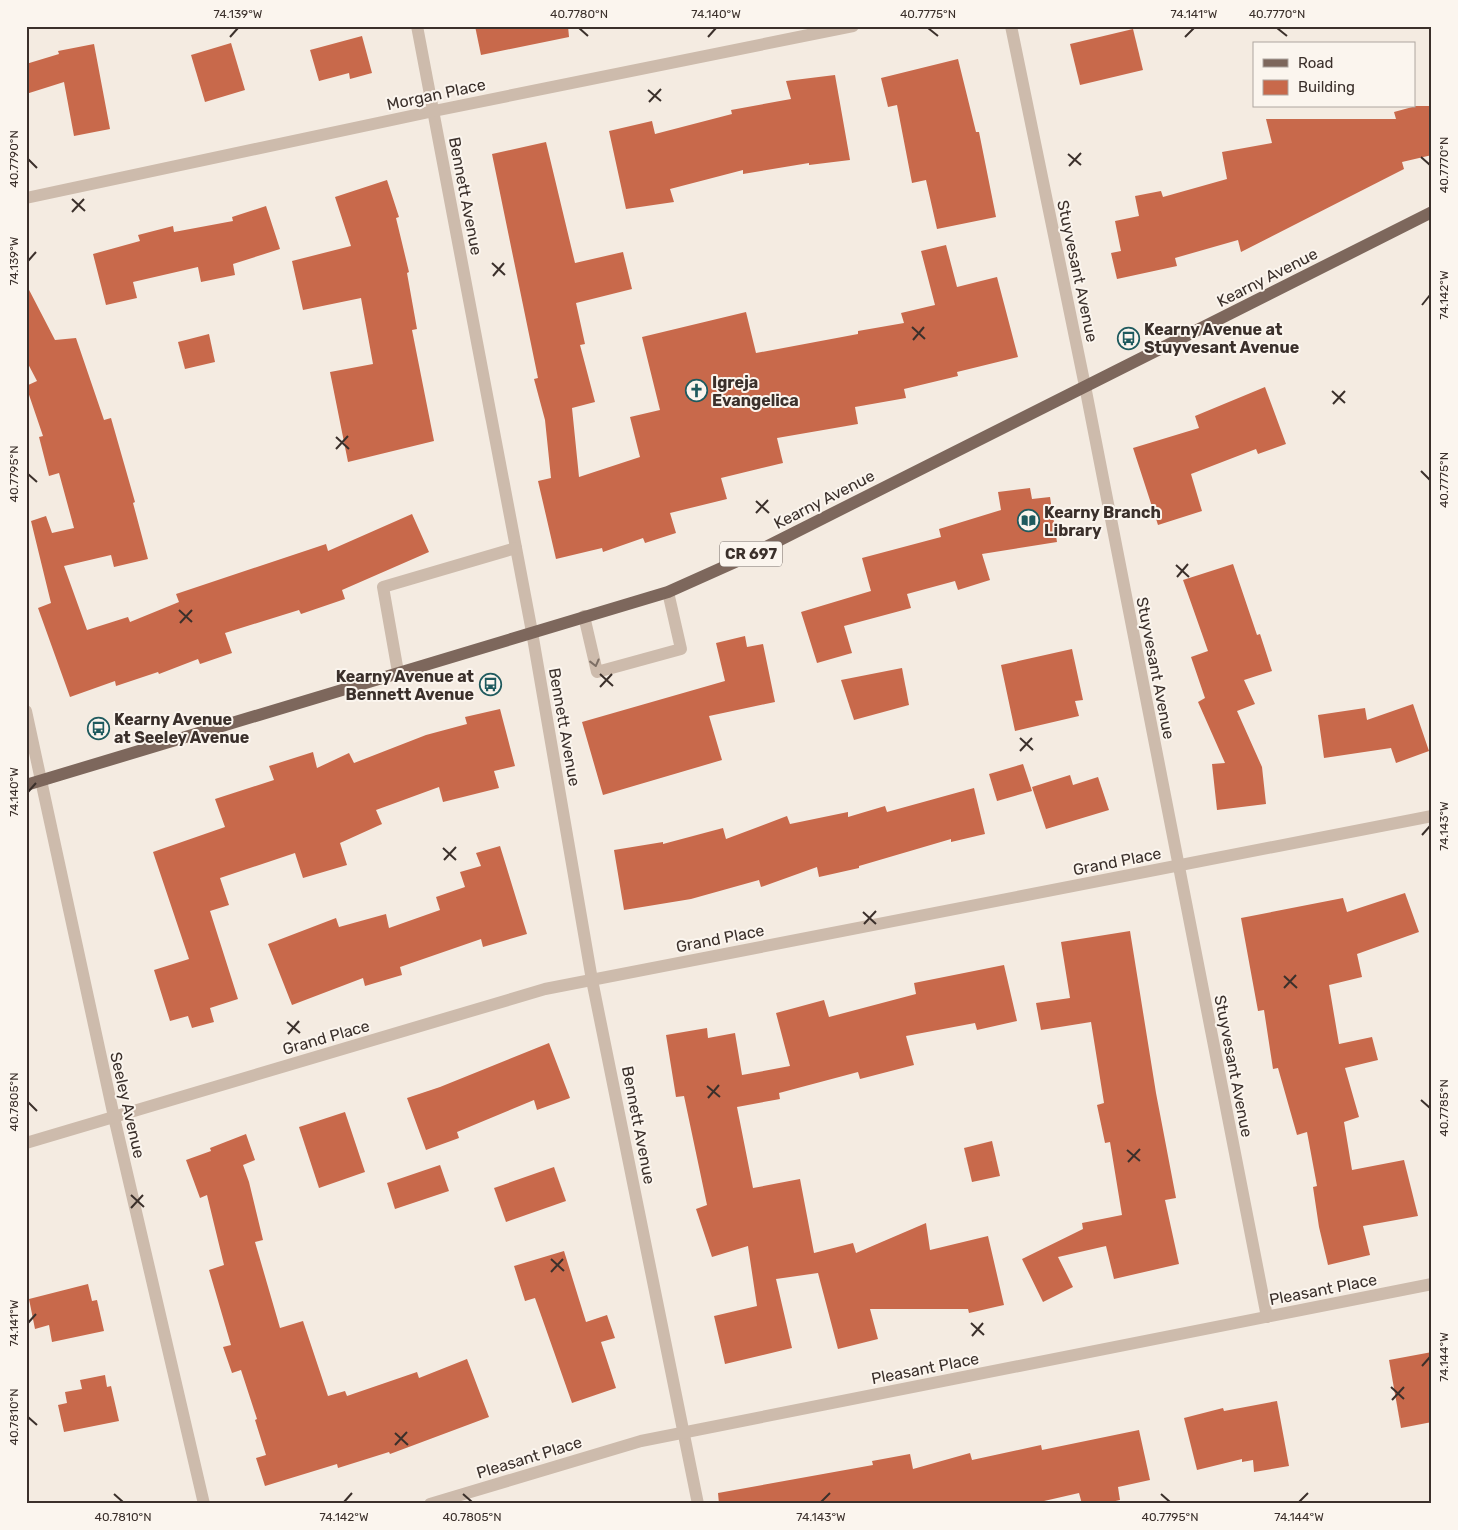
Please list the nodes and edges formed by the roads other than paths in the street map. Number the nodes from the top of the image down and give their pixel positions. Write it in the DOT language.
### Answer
graph roads {
  1 [pos="417,26"];
  2 [pos="853,26"];
  3 [pos="1012,26"];
  4 [pos="434,111"];
  5 [pos="26,198"];
  6 [pos="1432,212"];
  7 [pos="1085,386"];
  8 [pos="516,548"];
  9 [pos="668,592"];
  10 [pos="584,616"];
  11 [pos="532,632"];
  12 [pos="398,672"];
  13 [pos="26,712"];
  14 [pos="41,780"];
  15 [pos="26,785"];
  16 [pos="1432,816"];
  17 [pos="1178,865"];
  18 [pos="592,980"];
  19 [pos="114,1117"];
  20 [pos="26,1143"];
  21 [pos="1432,1284"];
  22 [pos="1267,1317"];
  23 [pos="685,1433"];
  24 [pos="204,1504"];
  25 [pos="430,1504"];
  26 [pos="698,1504"];
  1 -- 4 [label="street, Bennett Avenue"];
  2 -- 4 [label="street, Morgan Place"];
  3 -- 7 [label="street, Stuyvesant Avenue"];
  4 -- 5 [label="street, Morgan Place"];
  4 -- 8 [label="street, Bennett Avenue"];
  6 -- 7 [label="main road, Kearny Avenue / CR 697"];
  7 -- 9 [label="main road, Kearny Avenue / CR 697"];
  7 -- 17 [label="street, Stuyvesant Avenue"];
  8 -- 11 [label="street, Bennett Avenue"];
  8 -- 12 [label="street"];
  9 -- 10 [label="main road, Kearny Avenue / CR 697"];
  10 -- 9 [label="street, one-way"];
  10 -- 11 [label="main road, Kearny Avenue / CR 697"];
  11 -- 12 [label="main road, Kearny Avenue / CR 697"];
  11 -- 18 [label="street, Bennett Avenue"];
  12 -- 14 [label="main road, Kearny Avenue / CR 697"];
  13 -- 14 [label="street, Seeley Avenue"];
  14 -- 15 [label="main road, Kearny Avenue / CR 697"];
  14 -- 19 [label="street, Seeley Avenue"];
  16 -- 17 [label="street, Grand Place"];
  17 -- 18 [label="street, Grand Place"];
  17 -- 22 [label="street, Stuyvesant Avenue"];
  18 -- 19 [label="street, Grand Place"];
  18 -- 23 [label="street, Bennett Avenue"];
  19 -- 20 [label="street, Grand Place"];
  19 -- 24 [label="street, Seeley Avenue"];
  21 -- 22 [label="street, Pleasant Place"];
  22 -- 23 [label="street, Pleasant Place"];
  23 -- 25 [label="street, Pleasant Place"];
  23 -- 26 [label="street, Bennett Avenue"];
}
